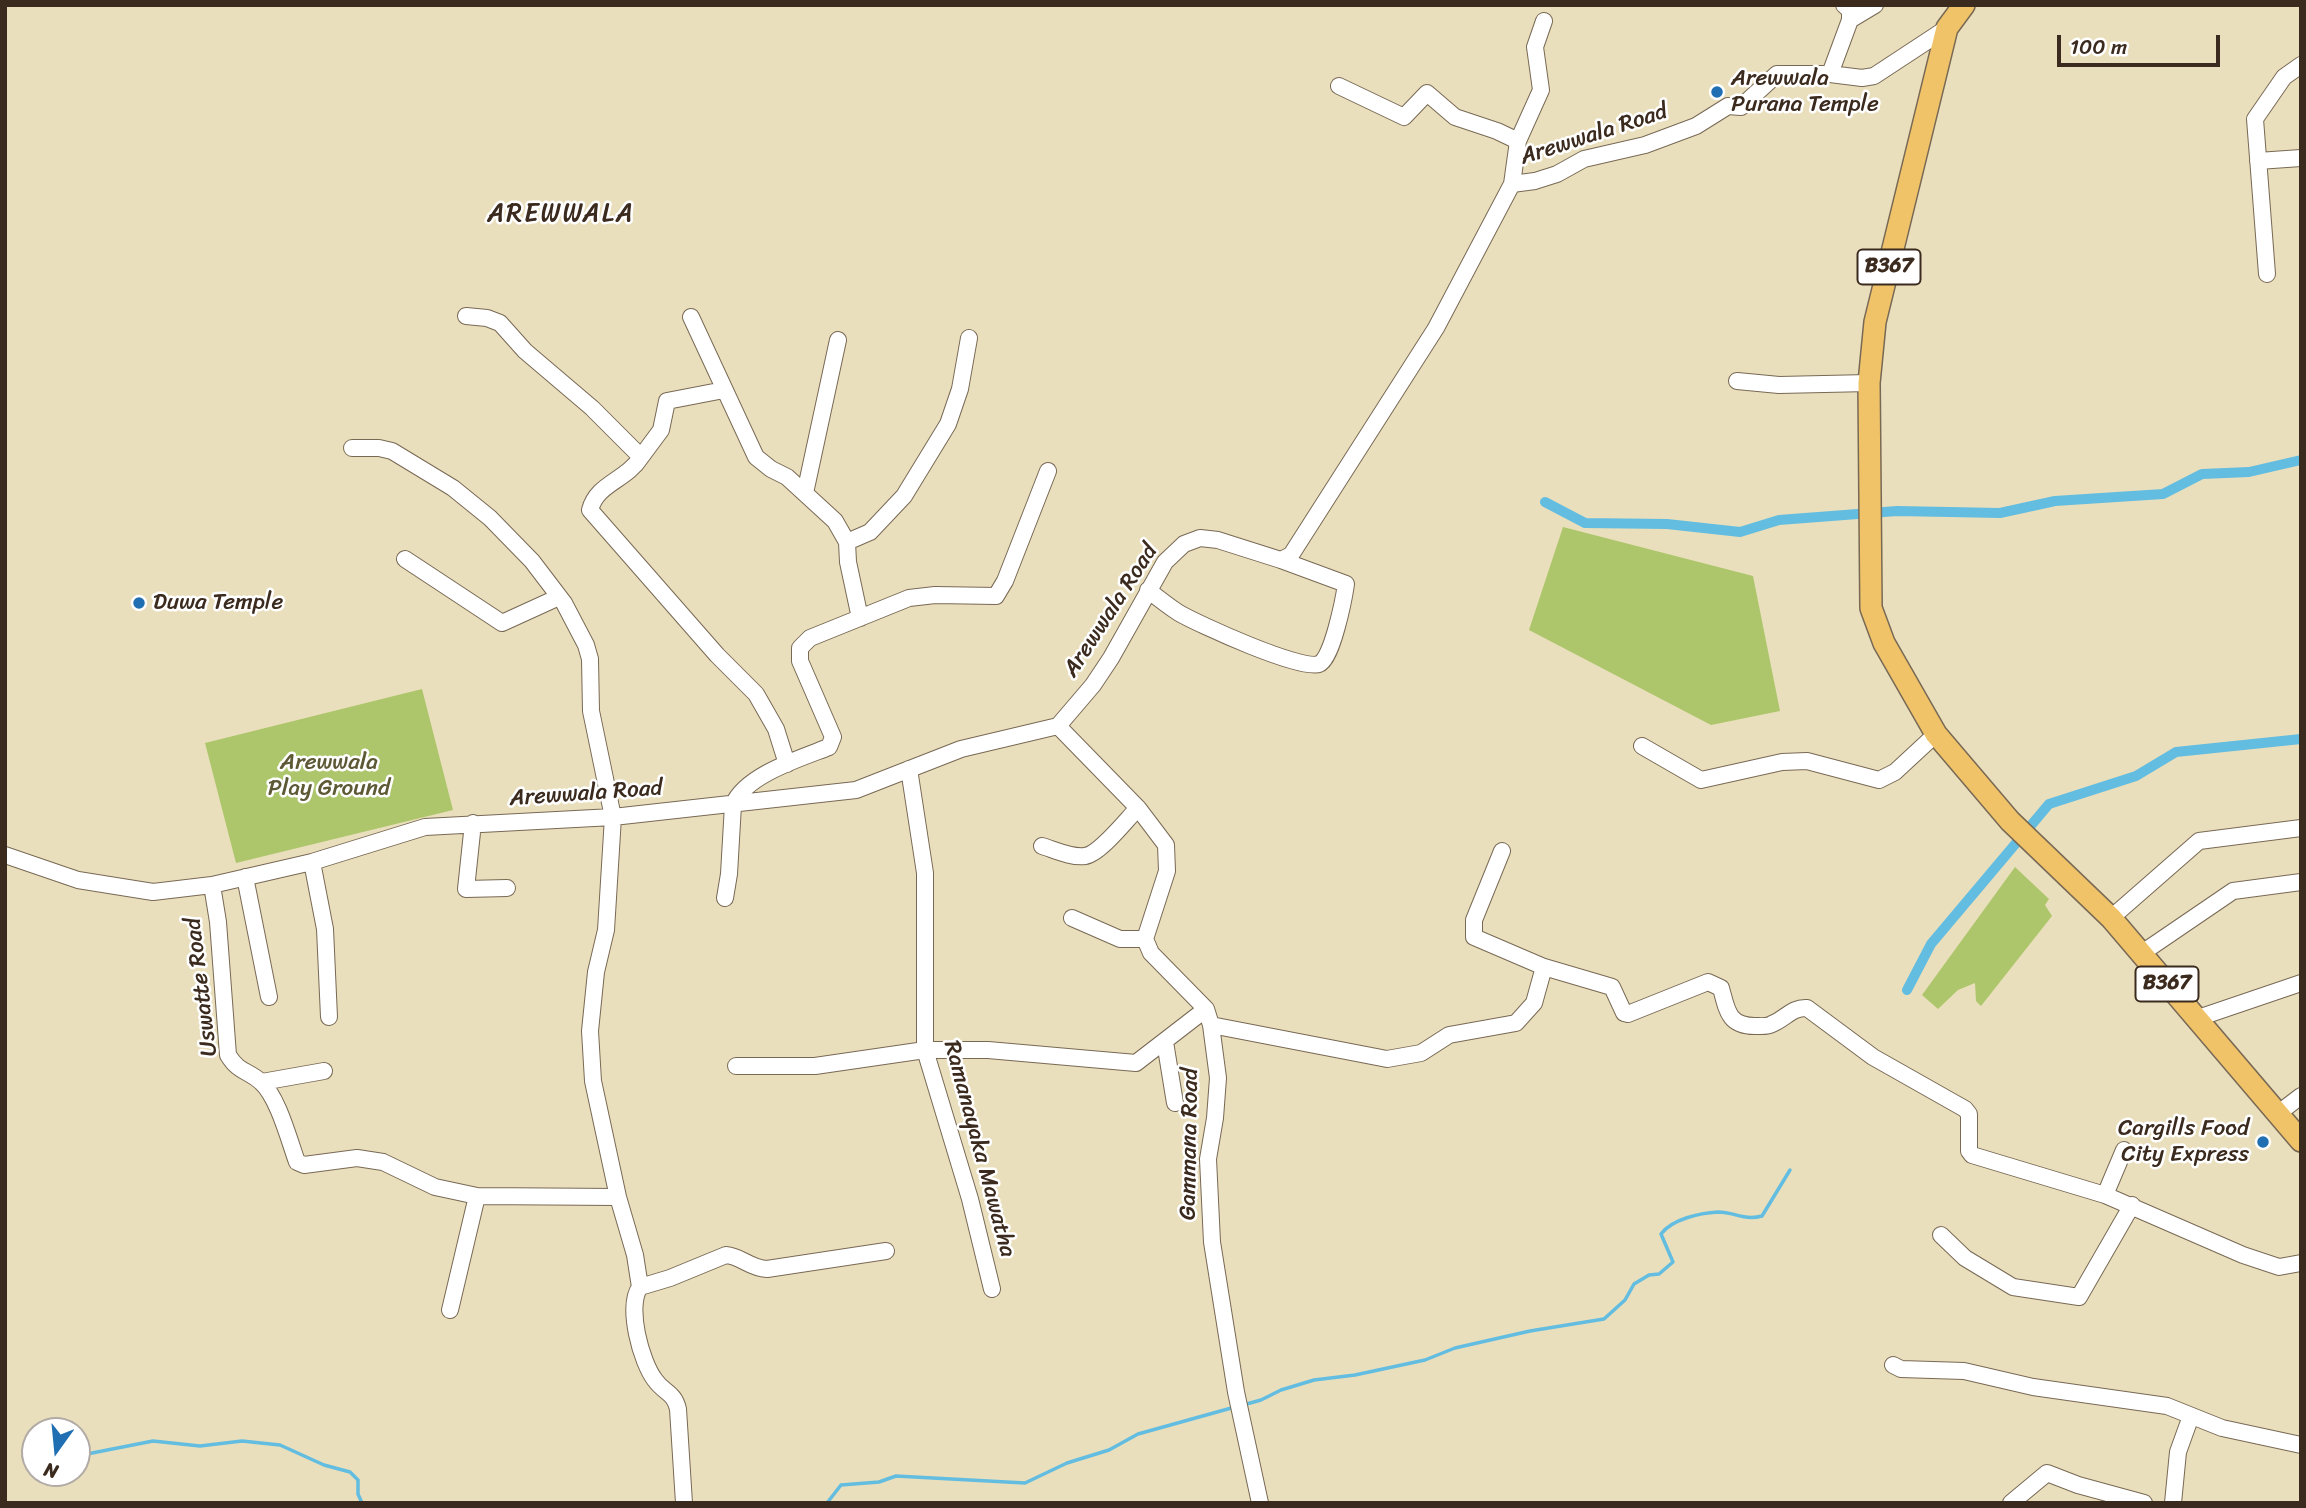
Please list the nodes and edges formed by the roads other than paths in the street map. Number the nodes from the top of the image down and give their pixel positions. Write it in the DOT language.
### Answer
graph roads {
  1 [pos="1875,5"];
  2 [pos="1964,5"];
  3 [pos="1847,13"];
  4 [pos="1544,22"];
  5 [pos="1947,29"];
  6 [pos="2301,65"];
  7 [pos="1830,74"];
  8 [pos="1339,86"];
  9 [pos="1518,141"];
  10 [pos="2301,158"];
  11 [pos="2258,161"];
  12 [pos="1512,184"];
  13 [pos="2267,274"];
  14 [pos="466,316"];
  15 [pos="691,317"];
  16 [pos="969,338"];
  17 [pos="838,340"];
  18 [pos="1737,381"];
  19 [pos="1869,383"];
  20 [pos="724,390"];
  21 [pos="352,448"];
  22 [pos="641,457"];
  23 [pos="1048,471"];
  24 [pos="805,493"];
  25 [pos="847,542"];
  26 [pos="405,559"];
  27 [pos="1281,560"];
  28 [pos="1148,590"];
  29 [pos="559,597"];
  30 [pos="860,618"];
  31 [pos="1058,726"];
  32 [pos="1936,734"];
  33 [pos="1642,746"];
  34 [pos="787,764"];
  35 [pos="909,769"];
  36 [pos="733,805"];
  37 [pos="1138,808"];
  38 [pos="613,817"];
  39 [pos="473,823"];
  40 [pos="2301,828"];
  41 [pos="1042,846"];
  42 [pos="1502,851"];
  43 [pos="5,855"];
  44 [pos="312,862"];
  45 [pos="245,877"];
  46 [pos="2301,882"];
  47 [pos="212,885"];
  48 [pos="506,888"];
  49 [pos="725,898"];
  50 [pos="1072,918"];
  51 [pos="2111,918"];
  52 [pos="1145,939"];
  53 [pos="2142,953"];
  54 [pos="1544,967"];
  55 [pos="2301,983"];
  56 [pos="269,997"];
  57 [pos="1206,1009"];
  58 [pos="329,1017"];
  59 [pos="2195,1019"];
  60 [pos="1211,1025"];
  61 [pos="1165,1042"];
  62 [pos="925,1051"];
  63 [pos="736,1066"];
  64 [pos="324,1071"];
  65 [pos="262,1082"];
  66 [pos="2301,1096"];
  67 [pos="1175,1103"];
  68 [pos="2276,1115"];
  69 [pos="2301,1141"];
  70 [pos="2124,1150"];
  71 [pos="2105,1195"];
  72 [pos="477,1196"];
  73 [pos="618,1197"];
  74 [pos="2132,1205"];
  75 [pos="1941,1234"];
  76 [pos="886,1251"];
  77 [pos="2301,1263"];
  78 [pos="640,1287"];
  79 [pos="992,1289"];
  80 [pos="450,1310"];
  81 [pos="1893,1365"];
  82 [pos="2191,1416"];
  83 [pos="2301,1445"];
  84 [pos="684,1503"];
  85 [pos="1260,1503"];
  86 [pos="2011,1503"];
  87 [pos="2144,1503"];
  88 [pos="2173,1503"];
  1 -- 3 [label="street"];
  2 -- 5 [label="main road, B367"];
  3 -- 7 [label="street"];
  4 -- 9 [label="street"];
  5 -- 7 [label="street, Arewwala Road"];
  5 -- 19 [label="main road, B367"];
  6 -- 11 [label="street"];
  7 -- 12 [label="street, Arewwala Road"];
  8 -- 9 [label="street"];
  9 -- 12 [label="street"];
  10 -- 11 [label="street"];
  11 -- 13 [label="street"];
  12 -- 27 [label="street, Arewwala Road"];
  14 -- 22 [label="street"];
  15 -- 20 [label="street"];
  16 -- 25 [label="street"];
  17 -- 24 [label="street"];
  18 -- 19 [label="street"];
  19 -- 32 [label="main road, B367"];
  20 -- 22 [label="street"];
  20 -- 24 [label="street"];
  21 -- 29 [label="street"];
  22 -- 34 [label="street"];
  23 -- 30 [label="street"];
  24 -- 25 [label="street"];
  25 -- 30 [label="street"];
  26 -- 29 [label="street"];
  27 -- 28 [label="street, Arewwala Road"];
  27 -- 28 [label="street"];
  28 -- 31 [label="street, Arewwala Road"];
  29 -- 38 [label="street"];
  30 -- 34 [label="street"];
  31 -- 35 [label="street, Arewwala Road"];
  31 -- 37 [label="street"];
  32 -- 33 [label="street"];
  32 -- 51 [label="main road, B367"];
  34 -- 36 [label="street"];
  35 -- 36 [label="street, Arewwala Road"];
  35 -- 62 [label="street, Ramanayaka Mawatha"];
  36 -- 38 [label="street, Arewwala Road"];
  36 -- 49 [label="street"];
  37 -- 41 [label="street"];
  37 -- 52 [label="street"];
  38 -- 39 [label="street, Arewwala Road"];
  38 -- 73 [label="street"];
  39 -- 44 [label="street, Arewwala Road"];
  39 -- 48 [label="street"];
  40 -- 51 [label="street"];
  42 -- 54 [label="street"];
  43 -- 47 [label="street, Arewwala Road"];
  44 -- 45 [label="street, Arewwala Road"];
  44 -- 58 [label="street"];
  45 -- 47 [label="street, Arewwala Road"];
  45 -- 56 [label="street"];
  46 -- 53 [label="street"];
  47 -- 65 [label="street, Uswatte Road"];
  50 -- 52 [label="street"];
  51 -- 53 [label="main road, B367"];
  52 -- 57 [label="street, Gammana Road"];
  53 -- 59 [label="main road, B367"];
  54 -- 60 [label="street"];
  54 -- 71 [label="street"];
  55 -- 59 [label="street"];
  57 -- 60 [label="street, Gammana Road"];
  57 -- 61 [label="street"];
  59 -- 68 [label="main road, B367"];
  60 -- 85 [label="street, Gammana Road"];
  61 -- 62 [label="street"];
  61 -- 67 [label="street"];
  62 -- 63 [label="street"];
  62 -- 79 [label="street, Ramanayaka Mawatha"];
  64 -- 65 [label="street"];
  65 -- 72 [label="street, Uswatte Road"];
  66 -- 68 [label="street"];
  68 -- 69 [label="main road, B367"];
  70 -- 71 [label="street"];
  71 -- 74 [label="street"];
  72 -- 73 [label="street, Uswatte Road"];
  72 -- 80 [label="street"];
  73 -- 78 [label="street"];
  74 -- 75 [label="street"];
  74 -- 77 [label="street"];
  76 -- 78 [label="street"];
  78 -- 84 [label="street"];
  81 -- 82 [label="street"];
  82 -- 83 [label="street"];
  82 -- 88 [label="street"];
  86 -- 87 [label="street"];
}
